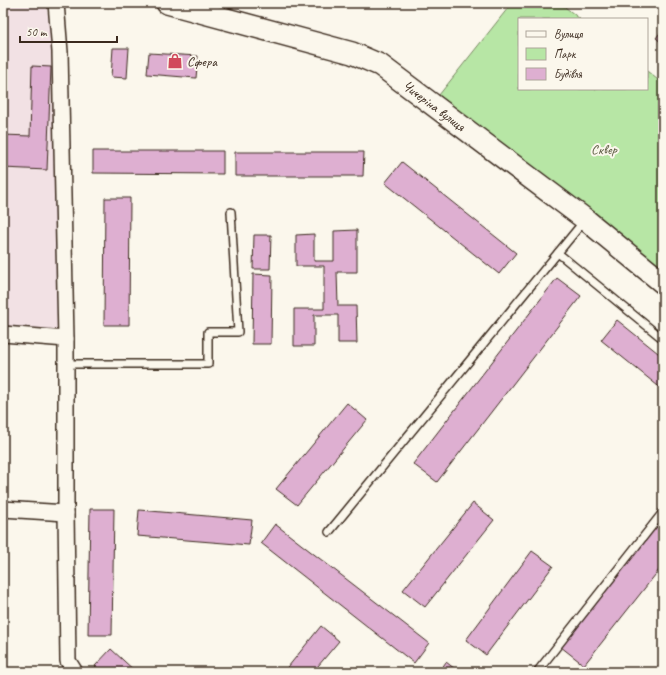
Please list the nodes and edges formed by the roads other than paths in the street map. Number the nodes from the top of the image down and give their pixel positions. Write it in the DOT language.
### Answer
graph roads {
  1 [pos="56,3"];
  2 [pos="166,3"];
  3 [pos="231,212"];
  4 [pos="586,219"];
  5 [pos="558,253"];
  6 [pos="663,283"];
  7 [pos="3,334"];
  8 [pos="66,339"];
  9 [pos="663,339"];
  10 [pos="66,364"];
  11 [pos="3,509"];
  12 [pos="663,512"];
  13 [pos="66,513"];
  14 [pos="329,532"];
  15 [pos="75,672"];
  16 [pos="537,672"];
  1 -- 8 [label="street"];
  2 -- 4 [label="main road, Чичеріна вулиця"];
  3 -- 10 [label="lane"];
  4 -- 5 [label="lane"];
  4 -- 6 [label="main road, Чичеріна вулиця"];
  5 -- 9 [label="lane"];
  5 -- 14 [label="lane"];
  7 -- 8 [label="street"];
  8 -- 10 [label="street"];
  10 -- 13 [label="street"];
  11 -- 13 [label="street"];
  12 -- 16 [label="lane"];
  13 -- 15 [label="street"];
}
